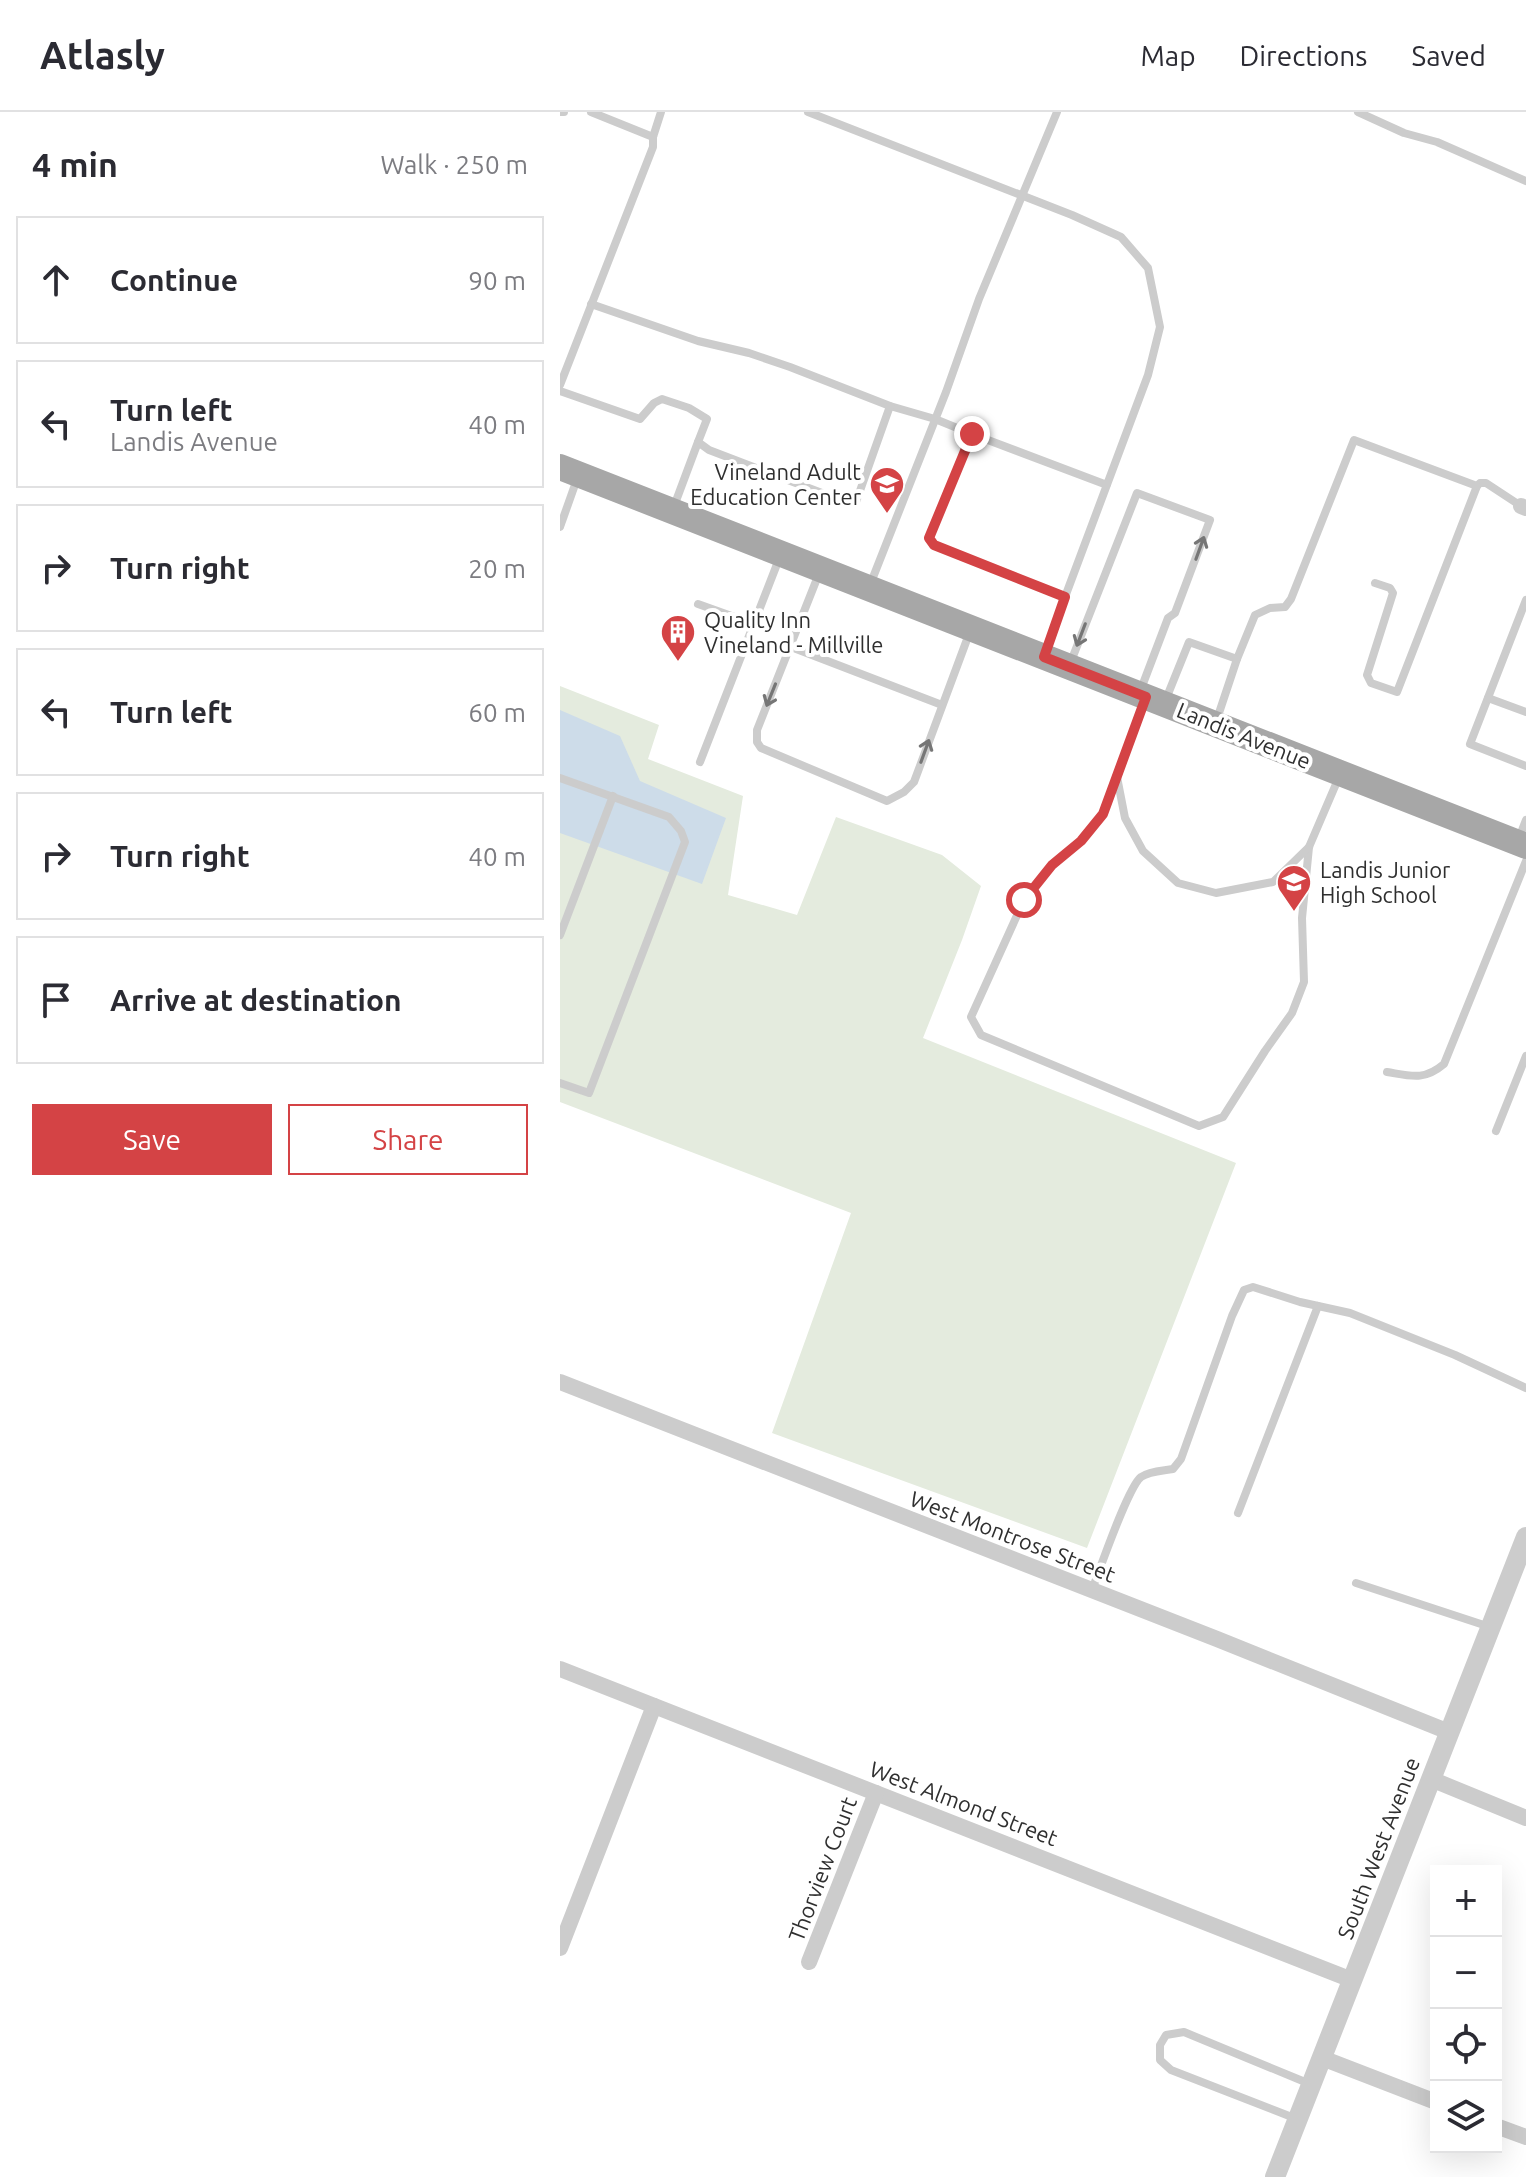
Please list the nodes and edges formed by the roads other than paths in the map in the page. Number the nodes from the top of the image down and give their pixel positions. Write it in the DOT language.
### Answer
graph roads {
  1 [pos="591,112"];
  2 [pos="661,112"];
  3 [pos="808,112"];
  4 [pos="1057,112"];
  5 [pos="1358,112"];
  6 [pos="653,137"];
  7 [pos="1526,181"];
  8 [pos="1023,196"];
  9 [pos="591,304"];
  10 [pos="560,385"];
  11 [pos="560,391"];
  12 [pos="890,406"];
  13 [pos="935,419"];
  14 [pos="972,434"];
  15 [pos="698,442"];
  16 [pos="569,471"];
  17 [pos="1107,485"];
  18 [pos="1477,486"];
  19 [pos="1524,507"];
  20 [pos="671,511"];
  21 [pos="560,527"];
  22 [pos="781,555"];
  23 [pos="820,570"];
  24 [pos="1375,583"];
  25 [pos="869,589"];
  26 [pos="1065,597"];
  27 [pos="1526,600"];
  28 [pos="698,604"];
  29 [pos="754,624"];
  30 [pos="971,629"];
  31 [pos="791,647"];
  32 [pos="1237,659"];
  33 [pos="1056,662"];
  34 [pos="1150,698"];
  35 [pos="1488,698"];
  36 [pos="942,705"];
  37 [pos="1526,712"];
  38 [pos="1216,724"];
  39 [pos="700,762"];
  40 [pos="1526,766"];
  41 [pos="1341,774"];
  42 [pos="1116,777"];
  43 [pos="560,778"];
  44 [pos="613,796"];
  45 [pos="1524,843"];
  46 [pos="1309,847"];
  47 [pos="560,935"];
  48 [pos="1526,1056"];
  49 [pos="1387,1072"];
  50 [pos="560,1083"];
  51 [pos="1496,1131"];
  52 [pos="1318,1306"];
  53 [pos="560,1382"];
  54 [pos="1526,1388"];
  55 [pos="1238,1513"];
  56 [pos="1526,1537"];
  57 [pos="1356,1583"];
  58 [pos="1092,1590"];
  59 [pos="1491,1627"];
  60 [pos="560,1669"];
  61 [pos="654,1706"];
  62 [pos="1449,1732"];
  63 [pos="1431,1779"];
  64 [pos="876,1793"];
  65 [pos="1526,1818"];
  66 [pos="560,1948"];
  67 [pos="809,1962"];
  68 [pos="1352,1980"];
  69 [pos="1322,2058"];
  70 [pos="1311,2085"];
  71 [pos="1430,2100"];
  72 [pos="1298,2119"];
  73 [pos="1502,2128"];
  74 [pos="1526,2137"];
  75 [pos="1275,2177"];
  1 -- 6 [label="lane"];
  2 -- 6 [label="lane"];
  3 -- 8 [label="lane"];
  4 -- 8 [label="lane"];
  5 -- 7 [label="lane"];
  6 -- 9 [label="lane"];
  8 -- 13 [label="lane"];
  8 -- 17 [label="lane"];
  9 -- 10 [label="lane"];
  9 -- 12 [label="lane"];
  11 -- 15 [label="lane"];
  12 -- 13 [label="lane"];
  12 -- 15 [label="lane"];
  13 -- 14 [label="lane"];
  13 -- 25 [label="lane"];
  14 -- 17 [label="lane"];
  14 -- 26 [label="lane"];
  15 -- 20 [label="lane"];
  16 -- 20 [label="main road, Landis Avenue"];
  16 -- 21 [label="lane"];
  17 -- 26 [label="lane"];
  18 -- 19 [label="lane"];
  18 -- 24 [label="lane"];
  18 -- 32 [label="lane"];
  20 -- 22 [label="main road, Landis Avenue"];
  22 -- 23 [label="main road, Landis Avenue"];
  22 -- 29 [label="lane"];
  23 -- 25 [label="main road, Landis Avenue"];
  23 -- 31 [label="lane"];
  25 -- 30 [label="main road, Landis Avenue"];
  26 -- 33 [label="lane"];
  27 -- 35 [label="lane"];
  28 -- 29 [label="lane"];
  29 -- 39 [label="lane"];
  30 -- 33 [label="main road, Landis Avenue"];
  30 -- 36 [label="lane"];
  31 -- 36 [label="lane"];
  31 -- 36 [label="lane, one-way"];
  32 -- 34 [label="lane"];
  32 -- 38 [label="lane"];
  33 -- 34 [label="main road, Landis Avenue"];
  34 -- 33 [label="lane, one-way"];
  34 -- 38 [label="main road, Landis Avenue"];
  34 -- 42 [label="lane"];
  35 -- 37 [label="lane"];
  35 -- 40 [label="lane"];
  38 -- 41 [label="main road, Landis Avenue"];
  41 -- 45 [label="main road, Landis Avenue"];
  41 -- 46 [label="lane"];
  42 -- 46 [label="lane"];
  42 -- 46 [label="lane"];
  43 -- 44 [label="lane"];
  44 -- 47 [label="lane"];
  44 -- 50 [label="lane"];
  45 -- 49 [label="lane"];
  48 -- 51 [label="lane"];
  52 -- 54 [label="lane"];
  52 -- 55 [label="lane"];
  52 -- 58 [label="lane"];
  53 -- 58 [label="street, West Montrose Street"];
  56 -- 59 [label="street, South West Avenue"];
  57 -- 59 [label="lane"];
  58 -- 62 [label="street, West Montrose Street"];
  59 -- 62 [label="street, South West Avenue"];
  60 -- 61 [label="street, West Almond Street"];
  61 -- 64 [label="street, West Almond Street"];
  61 -- 66 [label="street"];
  62 -- 63 [label="street, South West Avenue"];
  63 -- 65 [label="street"];
  63 -- 68 [label="street, South West Avenue"];
  64 -- 67 [label="street, Thorview Court"];
  64 -- 68 [label="street, West Almond Street"];
  68 -- 69 [label="street, South West Avenue"];
  69 -- 70 [label="street, South West Avenue"];
  69 -- 71 [label="street"];
  70 -- 72 [label="street, South West Avenue"];
  70 -- 72 [label="lane"];
  72 -- 75 [label="street, South West Avenue"];
  73 -- 74 [label="street"];
}
